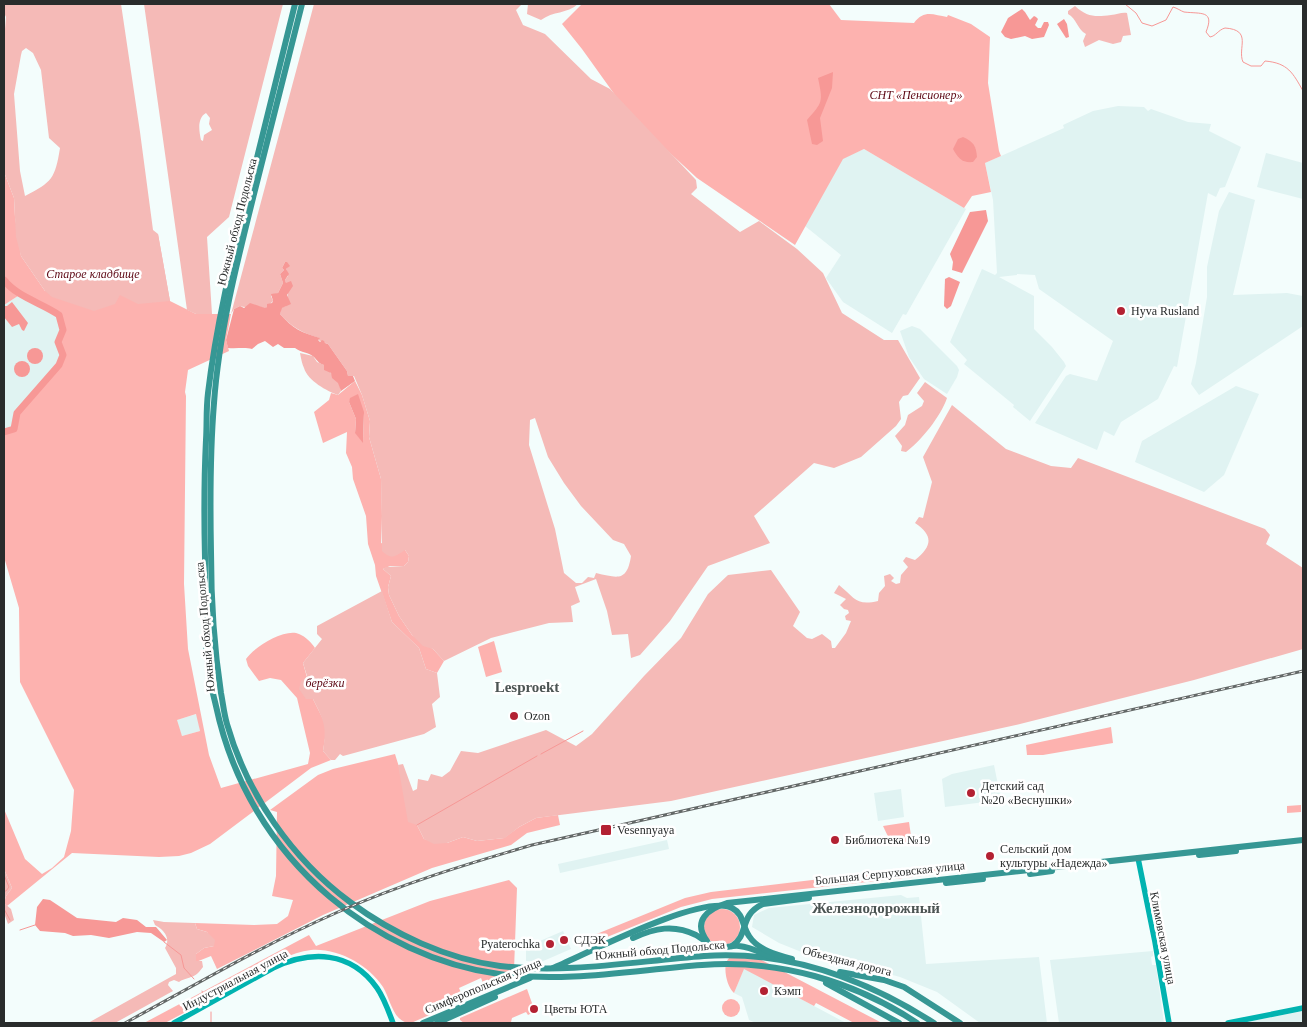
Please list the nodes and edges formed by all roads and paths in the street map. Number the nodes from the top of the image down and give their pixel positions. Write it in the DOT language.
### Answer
graph roads {
  1 [pos="295,4"];
  2 [pos="302,4"];
  3 [pos="223,722"];
  4 [pos="1303,840"];
  5 [pos="1303,844"];
  6 [pos="1138,860"];
  7 [pos="719,906"];
  8 [pos="744,925"];
  9 [pos="708,942"];
  10 [pos="732,946"];
  11 [pos="937,1007"];
  12 [pos="1303,1008"];
  13 [pos="892,1019"];
  14 [pos="393,1022"];
  15 [pos="174,1023"];
  16 [pos="424,1023"];
  17 [pos="436,1023"];
  18 [pos="900,1023"];
  19 [pos="917,1023"];
  20 [pos="934,1023"];
  21 [pos="960,1023"];
  22 [pos="1169,1023"];
  23 [pos="1228,1023"];
  1 -- 3 [label="main road, Южный обход Подольска"];
  2 -- 3 [label="main road, Южный обход Подольска"];
  3 -- 19 [label="main road, Южный обход Подольска"];
  3 -- 20 [label="main road, Южный обход Подольска"];
  4 -- 6 [label="main road, Большая Серпуховская улица"];
  5 -- 6 [label="main road, Большая Серпуховская улица"];
  6 -- 7 [label="main road, Большая Серпуховская улица"];
  6 -- 8 [label="main road, Большая Серпуховская улица"];
  6 -- 22 [label="main road, Климовская улица"];
  7 -- 8 [label="main road"];
  7 -- 9 [label="main road"];
  7 -- 16 [label="main road, Симферопольская улица"];
  8 -- 10 [label="main road"];
  8 -- 11 [label="main road, Объездная дорога"];
  9 -- 10 [label="main road"];
  9 -- 17 [label="main road, Симферопольская улица"];
  10 -- 13 [label="main road, Объездная дорога"];
  11 -- 13 [label="main road"];
  11 -- 21 [label="main road, Объездная дорога"];
  12 -- 23 [label="main road"];
  13 -- 18 [label="main road, Объездная дорога"];
  14 -- 15 [label="main road, Индустриальная улица"];
}
